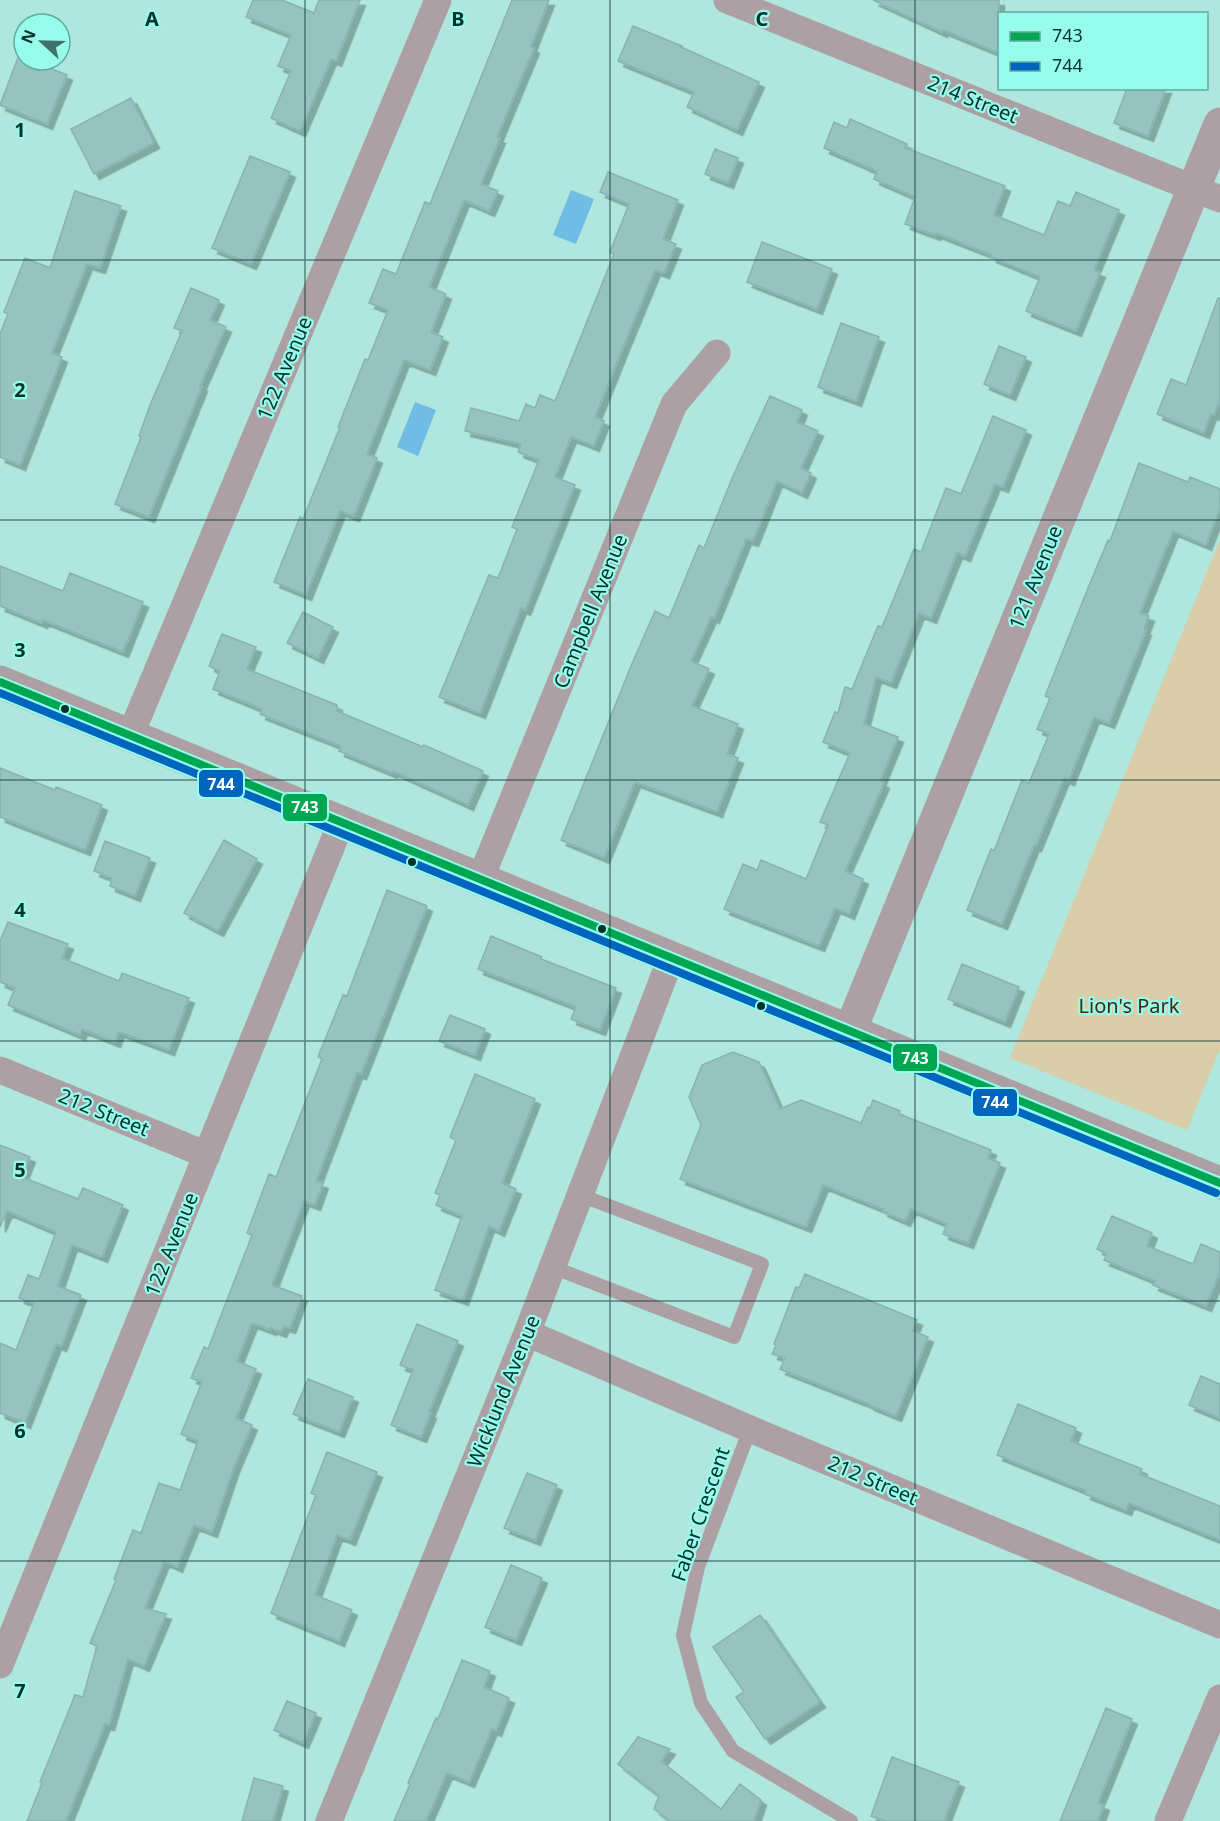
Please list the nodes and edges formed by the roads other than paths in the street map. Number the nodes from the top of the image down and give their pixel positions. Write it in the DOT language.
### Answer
graph roads {
  1 [pos="438,0"];
  2 [pos="727,0"];
  3 [pos="1220,124"];
  4 [pos="1207,194"];
  5 [pos="717,353"];
  6 [pos="0,682"];
  7 [pos="130,736"];
  8 [pos="340,823"];
  9 [pos="480,880"];
  10 [pos="671,958"];
  11 [pos="850,1031"];
  12 [pos="0,1070"];
  13 [pos="207,1155"];
  14 [pos="1220,1183"];
  15 [pos="580,1195"];
  16 [pos="552,1267"];
  17 [pos="527,1333"];
  18 [pos="750,1429"];
  19 [pos="1220,1624"];
  20 [pos="0,1665"];
  21 [pos="1220,1698"];
  22 [pos="329,1821"];
  23 [pos="851,1821"];
  24 [pos="1168,1821"];
  1 -- 7 [label="street, 122 Avenue"];
  2 -- 4 [label="street, 214 Street"];
  3 -- 4 [label="street, 121 Avenue"];
  4 -- 11 [label="street, 121 Avenue"];
  5 -- 9 [label="street, Campbell Avenue"];
  6 -- 7 [label="street"];
  7 -- 8 [label="street"];
  8 -- 9 [label="street"];
  8 -- 13 [label="street, 122 Avenue"];
  9 -- 10 [label="street"];
  10 -- 11 [label="street"];
  10 -- 15 [label="street, Wicklund Avenue"];
  11 -- 14 [label="street"];
  12 -- 13 [label="street, 212 Street"];
  13 -- 20 [label="street, 122 Avenue"];
  15 -- 16 [label="street, Wicklund Avenue"];
  15 -- 16 [label="lane"];
  16 -- 17 [label="street, Wicklund Avenue"];
  17 -- 18 [label="street, 212 Street"];
  17 -- 22 [label="street, Wicklund Avenue"];
  18 -- 19 [label="street, 212 Street"];
  18 -- 23 [label="lane, Faber Crescent"];
  21 -- 24 [label="street"];
}
